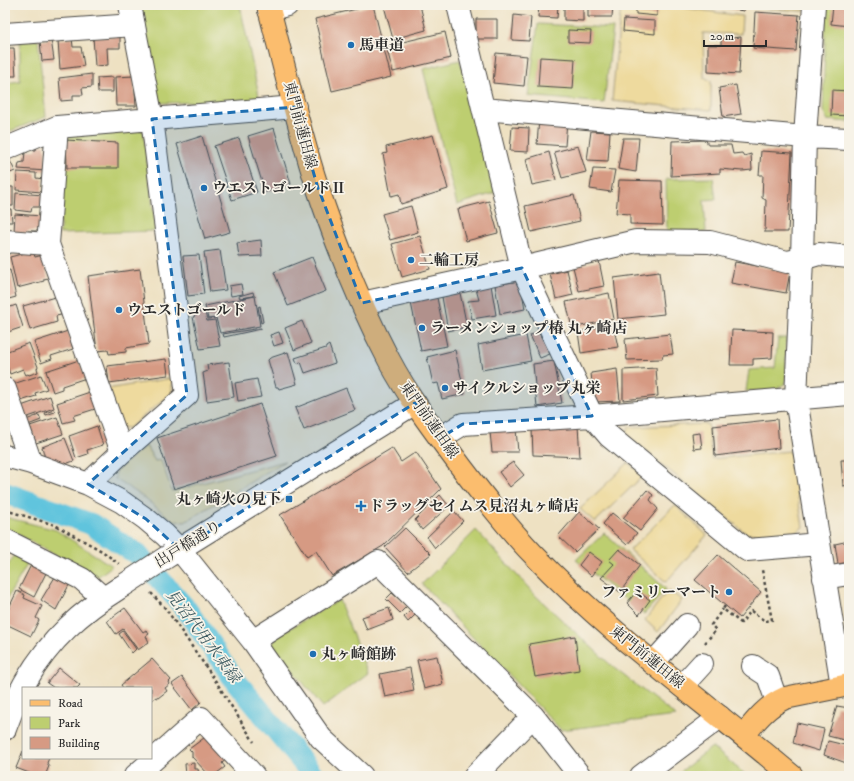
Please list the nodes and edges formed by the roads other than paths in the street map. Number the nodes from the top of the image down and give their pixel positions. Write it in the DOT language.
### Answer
graph roads {
  1 [pos="458,5"];
  2 [pos="814,5"];
  3 [pos="275,7"];
  4 [pos="132,15"];
  5 [pos="5,34"];
  6 [pos="295,107"];
  7 [pos="483,108"];
  8 [pos="152,119"];
  9 [pos="57,127"];
  10 [pos="804,137"];
  11 [pos="849,139"];
  12 [pos="5,149"];
  13 [pos="5,243"];
  14 [pos="48,244"];
  15 [pos="849,257"];
  16 [pos="802,259"];
  17 [pos="522,268"];
  18 [pos="362,303"];
  19 [pos="5,389"];
  20 [pos="849,394"];
  21 [pos="796,399"];
  22 [pos="415,403"];
  23 [pos="592,416"];
  24 [pos="440,438"];
  25 [pos="122,452"];
  26 [pos="5,456"];
  27 [pos="31,463"];
  28 [pos="88,484"];
  29 [pos="5,540"];
  30 [pos="819,544"];
  31 [pos="175,552"];
  32 [pos="849,574"];
  33 [pos="824,578"];
  34 [pos="115,584"];
  35 [pos="688,625"];
  36 [pos="253,641"];
  37 [pos="653,663"];
  38 [pos="702,664"];
  39 [pos="753,666"];
  40 [pos="682,686"];
  41 [pos="845,686"];
  42 [pos="10,701"];
  43 [pos="777,702"];
  44 [pos="533,716"];
  45 [pos="720,717"];
  46 [pos="5,729"];
  47 [pos="744,735"];
  48 [pos="135,776"];
  49 [pos="254,776"];
  50 [pos="362,776"];
  51 [pos="475,776"];
  52 [pos="580,776"];
  53 [pos="641,776"];
  54 [pos="792,776"];
  1 -- 7 [label="street"];
  2 -- 10 [label="street"];
  3 -- 6 [label="main road, 東門前蓮田線"];
  4 -- 5 [label="street"];
  4 -- 8 [label="street"];
  6 -- 8 [label="street"];
  6 -- 18 [label="main road, 東門前蓮田線"];
  7 -- 10 [label="street"];
  7 -- 17 [label="street"];
  8 -- 9 [label="street"];
  8 -- 25 [label="street"];
  9 -- 12 [label="street"];
  9 -- 14 [label="street"];
  10 -- 11 [label="street"];
  10 -- 16 [label="street"];
  13 -- 14 [label="street"];
  14 -- 25 [label="street"];
  15 -- 16 [label="street"];
  16 -- 17 [label="street"];
  16 -- 21 [label="street"];
  17 -- 18 [label="street"];
  17 -- 23 [label="street"];
  18 -- 22 [label="main road, 東門前蓮田線"];
  19 -- 27 [label="street"];
  20 -- 21 [label="street"];
  21 -- 23 [label="street"];
  21 -- 30 [label="street"];
  22 -- 24 [label="main road, 東門前蓮田線"];
  22 -- 31 [label="street, 出戸橋通り"];
  23 -- 24 [label="street"];
  23 -- 30 [label="street"];
  24 -- 37 [label="main road, 東門前蓮田線"];
  25 -- 28 [label="street"];
  26 -- 27 [label="street"];
  27 -- 28 [label="street"];
  28 -- 31 [label="street"];
  29 -- 34 [label="street"];
  30 -- 33 [label="street"];
  31 -- 34 [label="street, 出戸橋通り, bridge"];
  31 -- 36 [label="street"];
  32 -- 33 [label="street"];
  33 -- 41 [label="street"];
  34 -- 42 [label="street, 出戸橋通り"];
  35 -- 37 [label="street"];
  36 -- 44 [label="street"];
  36 -- 50 [label="street"];
  37 -- 40 [label="main road, 東門前蓮田線"];
  38 -- 40 [label="street"];
  39 -- 43 [label="street"];
  40 -- 45 [label="main road, 東門前蓮田線"];
  41 -- 43 [label="main road"];
  42 -- 46 [label="street, 出戸橋通り"];
  43 -- 47 [label="main road"];
  44 -- 51 [label="street"];
  44 -- 52 [label="street"];
  45 -- 47 [label="main road, 東門前蓮田線"];
  45 -- 53 [label="street"];
  47 -- 54 [label="main road, 東門前蓮田線"];
  48 -- 49 [label="street"];
}
